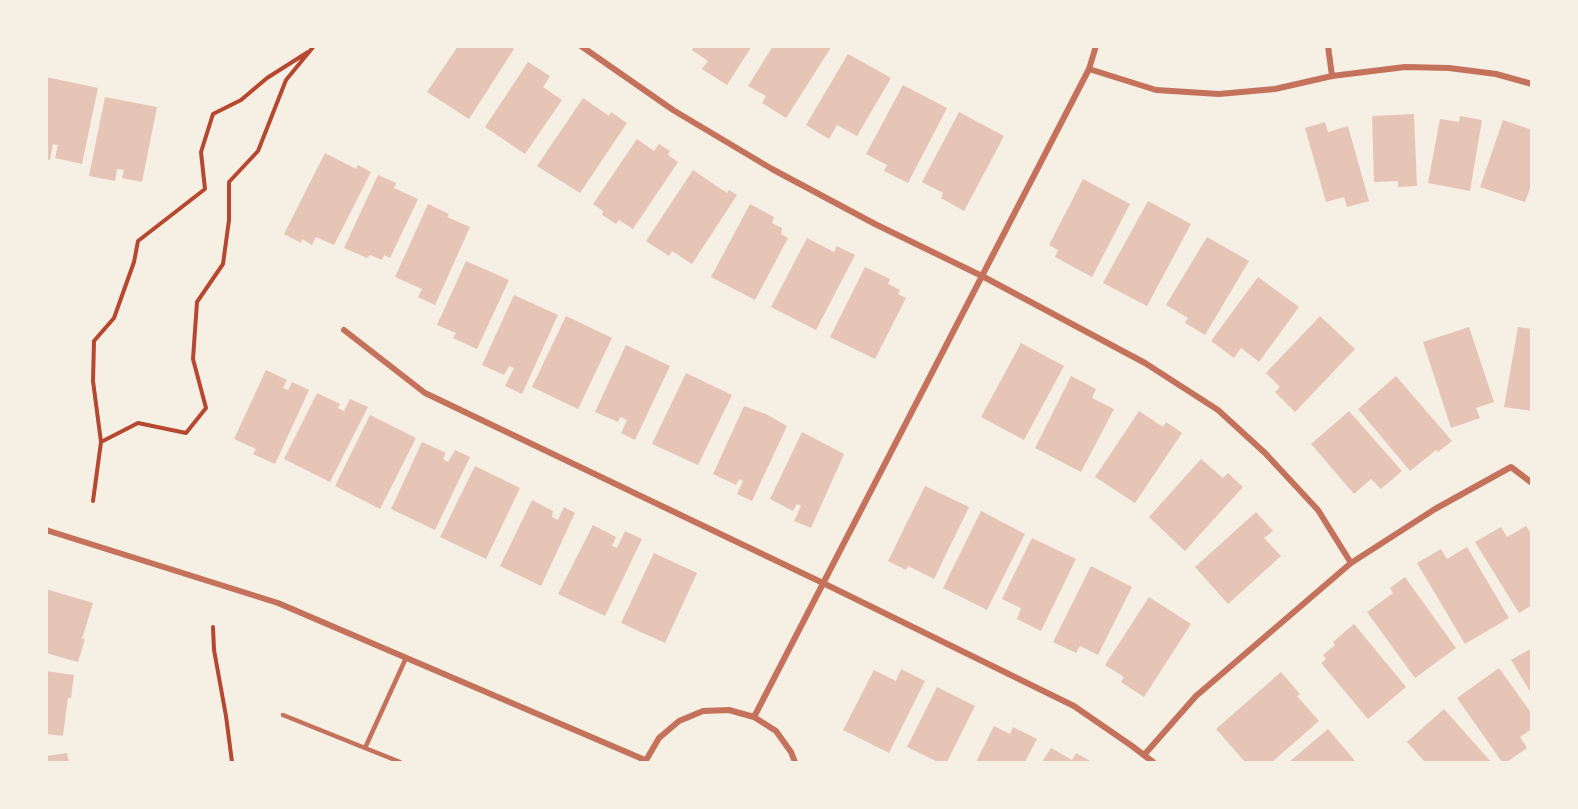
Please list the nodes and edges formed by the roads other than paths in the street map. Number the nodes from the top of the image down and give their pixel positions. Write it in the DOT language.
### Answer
graph roads {
  1 [pos="581,46"];
  2 [pos="1096,46"];
  3 [pos="1328,46"];
  4 [pos="1089,69"];
  5 [pos="1332,76"];
  6 [pos="1532,84"];
  7 [pos="982,276"];
  8 [pos="345,330"];
  9 [pos="1532,483"];
  10 [pos="46,530"];
  11 [pos="1351,563"];
  12 [pos="823,583"];
  13 [pos="406,658"];
  14 [pos="283,715"];
  15 [pos="754,717"];
  16 [pos="365,748"];
  17 [pos="1144,755"];
  18 [pos="645,761"];
  19 [pos="400,762"];
  20 [pos="795,762"];
  21 [pos="1153,762"];
  1 -- 7 [label="street"];
  2 -- 4 [label="street"];
  3 -- 5 [label="street"];
  4 -- 5 [label="street"];
  4 -- 7 [label="street"];
  5 -- 6 [label="street"];
  7 -- 11 [label="street"];
  7 -- 12 [label="street"];
  8 -- 12 [label="street"];
  9 -- 11 [label="street"];
  10 -- 13 [label="street"];
  11 -- 17 [label="street"];
  12 -- 15 [label="street"];
  12 -- 17 [label="street"];
  13 -- 16 [label="lane"];
  13 -- 18 [label="street"];
  14 -- 16 [label="lane"];
  15 -- 18 [label="street"];
  15 -- 20 [label="street"];
  16 -- 19 [label="lane"];
  17 -- 21 [label="street"];
}
